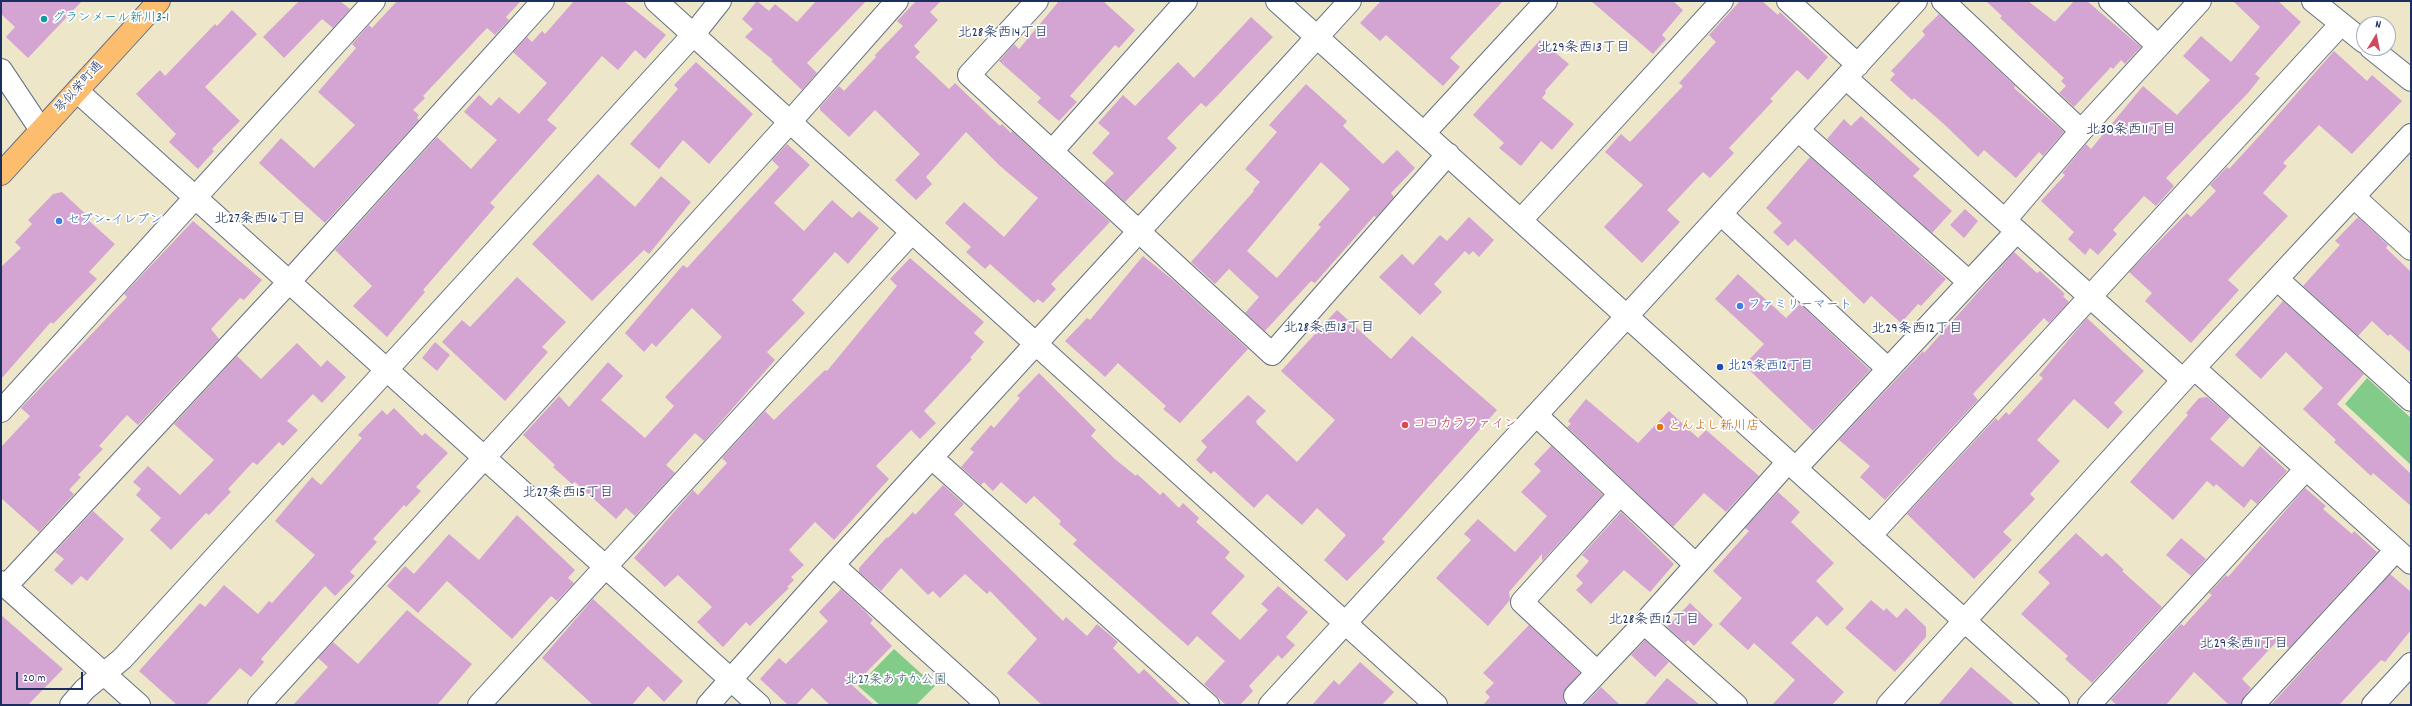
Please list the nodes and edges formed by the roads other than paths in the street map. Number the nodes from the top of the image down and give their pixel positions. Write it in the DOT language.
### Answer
graph roads {
  1 [pos="159,1"];
  2 [pos="374,1"];
  3 [pos="543,1"];
  4 [pos="656,1"];
  5 [pos="720,1"];
  6 [pos="897,1"];
  7 [pos="1037,1"];
  8 [pos="1186,1"];
  9 [pos="1277,1"];
  10 [pos="1350,1"];
  11 [pos="1546,1"];
  12 [pos="1722,1"];
  13 [pos="1788,1"];
  14 [pos="1916,1"];
  15 [pos="1943,1"];
  16 [pos="2110,1"];
  17 [pos="2200,1"];
  18 [pos="2313,1"];
  19 [pos="2341,24"];
  20 [pos="693,35"];
  21 [pos="2356,36"];
  22 [pos="1317,37"];
  23 [pos="2158,46"];
  24 [pos="2381,56"];
  25 [pos="1,70"];
  26 [pos="1852,71"];
  27 [pos="2411,80"];
  28 [pos="77,91"];
  29 [pos="790,122"];
  30 [pos="41,130"];
  31 [pos="1798,130"];
  32 [pos="2081,131"];
  33 [pos="1424,133"];
  34 [pos="2411,135"];
  35 [pos="1053,150"];
  36 [pos="1448,154"];
  37 [pos="1,174"];
  38 [pos="2354,197"];
  39 [pos="196,198"];
  40 [pos="1721,214"];
  41 [pos="1521,220"];
  42 [pos="2011,225"];
  43 [pos="1139,231"];
  44 [pos="912,232"];
  45 [pos="2411,249"];
  46 [pos="2276,279"];
  47 [pos="289,282"];
  48 [pos="1969,282"];
  49 [pos="2090,296"];
  50 [pos="1627,316"];
  51 [pos="1036,344"];
  52 [pos="1888,369"];
  53 [pos="387,370"];
  54 [pos="2188,374"];
  55 [pos="2411,400"];
  56 [pos="1,411"];
  57 [pos="1536,414"];
  58 [pos="485,458"];
  59 [pos="932,458"];
  60 [pos="1792,465"];
  61 [pos="2306,469"];
  62 [pos="1620,494"];
  63 [pos="1870,536"];
  64 [pos="2404,557"];
  65 [pos="833,565"];
  66 [pos="1696,565"];
  67 [pos="606,567"];
  68 [pos="5,591"];
  69 [pos="1965,622"];
  70 [pos="1345,623"];
  71 [pos="1644,623"];
  72 [pos="2411,664"];
  73 [pos="1598,672"];
  74 [pos="104,674"];
  75 [pos="731,680"];
  76 [pos="1574,696"];
  77 [pos="2056,704"];
  78 [pos="71,705"];
  79 [pos="139,705"];
  80 [pos="259,705"];
  81 [pos="479,705"];
  82 [pos="708,705"];
  83 [pos="759,705"];
  84 [pos="988,705"];
  85 [pos="1208,705"];
  86 [pos="1270,705"];
  87 [pos="1436,705"];
  88 [pos="1736,705"];
  89 [pos="1888,705"];
  90 [pos="2089,705"];
  91 [pos="2253,705"];
  92 [pos="2373,705"];
  1 -- 28 [label="main road, 琴似栄町通"];
  2 -- 39 [label="street"];
  3 -- 47 [label="street"];
  4 -- 20 [label="street"];
  5 -- 20 [label="street"];
  6 -- 29 [label="street"];
  7 -- 35 [label="street"];
  8 -- 35 [label="street"];
  9 -- 22 [label="street"];
  10 -- 22 [label="street"];
  11 -- 33 [label="street"];
  12 -- 41 [label="street"];
  13 -- 26 [label="street"];
  14 -- 26 [label="street"];
  15 -- 32 [label="street"];
  16 -- 23 [label="street"];
  17 -- 23 [label="street"];
  18 -- 19 [label="street"];
  19 -- 21 [label="street"];
  19 -- 49 [label="street"];
  20 -- 29 [label="street"];
  20 -- 53 [label="street"];
  22 -- 33 [label="street"];
  22 -- 43 [label="street"];
  23 -- 32 [label="street"];
  24 -- 27 [label="street"];
  25 -- 30 [label="street"];
  26 -- 31 [label="street"];
  26 -- 42 [label="street"];
  28 -- 30 [label="main road, 琴似栄町通"];
  28 -- 39 [label="street"];
  29 -- 44 [label="street"];
  29 -- 58 [label="street"];
  30 -- 37 [label="main road, 琴似栄町通"];
  31 -- 40 [label="street"];
  31 -- 48 [label="street"];
  32 -- 42 [label="street"];
  33 -- 36 [label="street"];
  34 -- 38 [label="street"];
  35 -- 43 [label="street"];
  36 -- 41 [label="street"];
  36 -- 43 [label="street"];
  38 -- 45 [label="street"];
  38 -- 46 [label="street"];
  39 -- 47 [label="street"];
  39 -- 56 [label="street"];
  40 -- 50 [label="street"];
  40 -- 52 [label="street"];
  41 -- 50 [label="street"];
  42 -- 48 [label="street"];
  42 -- 49 [label="street"];
  43 -- 51 [label="street"];
  44 -- 51 [label="street"];
  44 -- 67 [label="street"];
  46 -- 54 [label="street"];
  46 -- 55 [label="street"];
  47 -- 53 [label="street"];
  47 -- 68 [label="street"];
  48 -- 52 [label="street"];
  49 -- 54 [label="street"];
  49 -- 63 [label="street"];
  50 -- 57 [label="street"];
  50 -- 60 [label="street"];
  51 -- 59 [label="street"];
  51 -- 70 [label="street"];
  52 -- 60 [label="street"];
  53 -- 58 [label="street"];
  53 -- 74 [label="street"];
  54 -- 61 [label="street"];
  54 -- 69 [label="street"];
  57 -- 62 [label="street"];
  57 -- 70 [label="street"];
  58 -- 67 [label="street"];
  58 -- 80 [label="street"];
  59 -- 65 [label="street"];
  59 -- 85 [label="street"];
  60 -- 63 [label="street"];
  60 -- 66 [label="street"];
  61 -- 64 [label="street"];
  61 -- 90 [label="street"];
  62 -- 66 [label="street"];
  62 -- 73 [label="street"];
  63 -- 69 [label="street"];
  64 -- 91 [label="street"];
  65 -- 75 [label="street"];
  65 -- 84 [label="street"];
  66 -- 71 [label="street"];
  67 -- 75 [label="street"];
  67 -- 81 [label="street"];
  68 -- 74 [label="street"];
  69 -- 77 [label="street"];
  69 -- 89 [label="street"];
  70 -- 86 [label="street"];
  70 -- 87 [label="street"];
  71 -- 73 [label="street"];
  71 -- 88 [label="street"];
  72 -- 92 [label="street"];
  73 -- 76 [label="street"];
  74 -- 78 [label="street"];
  74 -- 79 [label="street"];
  75 -- 82 [label="street"];
  75 -- 83 [label="street"];
}
